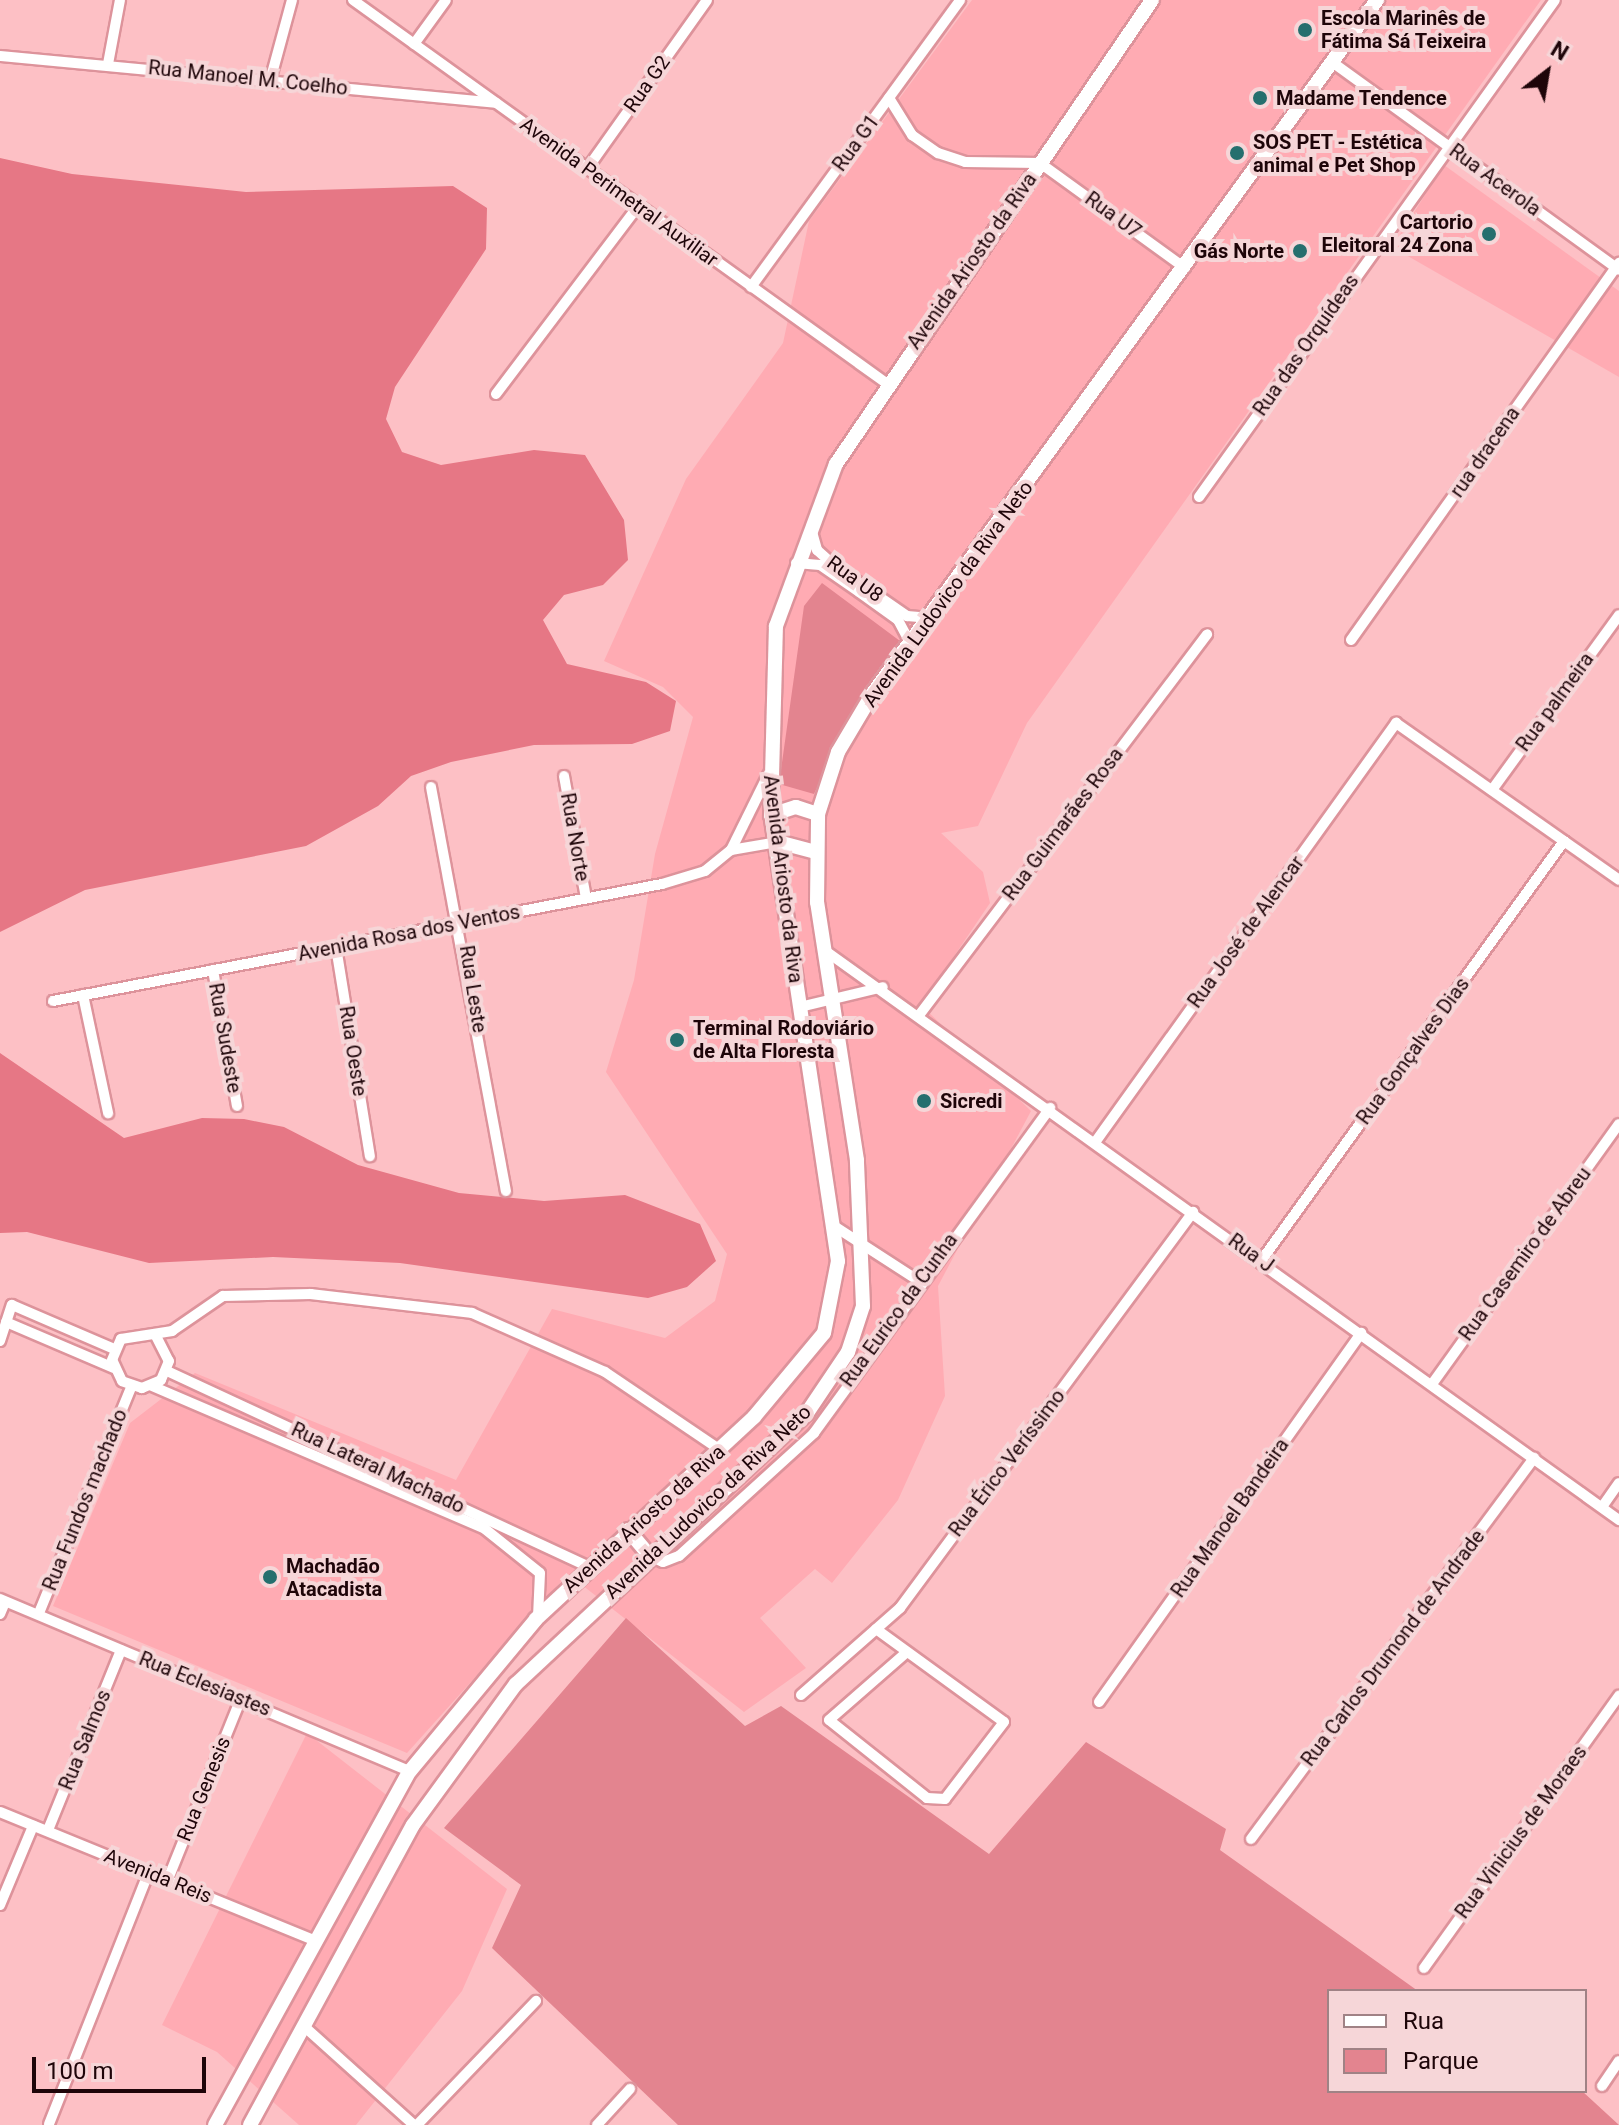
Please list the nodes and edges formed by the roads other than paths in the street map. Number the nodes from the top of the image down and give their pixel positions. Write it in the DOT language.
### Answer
graph roads {
  1 [pos="120,0"];
  2 [pos="292,0"];
  3 [pos="353,0"];
  4 [pos="446,0"];
  5 [pos="707,0"];
  6 [pos="960,0"];
  7 [pos="1152,0"];
  8 [pos="1377,0"];
  9 [pos="1555,0"];
  10 [pos="414,44"];
  11 [pos="0,56"];
  12 [pos="1332,62"];
  13 [pos="108,64"];
  14 [pos="270,81"];
  15 [pos="889,98"];
  16 [pos="496,103"];
  17 [pos="1447,146"];
  18 [pos="1040,163"];
  19 [pos="587,169"];
  20 [pos="639,205"];
  21 [pos="1618,267"];
  22 [pos="1185,268"];
  23 [pos="751,287"];
  24 [pos="886,383"];
  25 [pos="496,394"];
  26 [pos="1199,497"];
  27 [pos="814,514"];
  28 [pos="819,560"];
  29 [pos="796,563"];
  30 [pos="861,589"];
  31 [pos="1619,615"];
  32 [pos="928,618"];
  33 [pos="1207,634"];
  34 [pos="1351,640"];
  35 [pos="910,643"];
  36 [pos="768,775"];
  37 [pos="564,776"];
  38 [pos="431,787"];
  39 [pos="1492,790"];
  40 [pos="818,814"];
  41 [pos="771,815"];
  42 [pos="1564,841"];
  43 [pos="756,842"];
  44 [pos="778,842"];
  45 [pos="731,850"];
  46 [pos="816,852"];
  47 [pos="1619,880"];
  48 [pos="586,898"];
  49 [pos="462,923"];
  50 [pos="336,947"];
  51 [pos="827,952"];
  52 [pos="213,970"];
  53 [pos="883,987"];
  54 [pos="83,995"];
  55 [pos="829,997"];
  56 [pos="53,1001"];
  57 [pos="800,1007"];
  58 [pos="920,1014"];
  59 [pos="237,1106"];
  60 [pos="1050,1108"];
  61 [pos="108,1113"];
  62 [pos="1619,1124"];
  63 [pos="1096,1141"];
  64 [pos="370,1156"];
  65 [pos="506,1191"];
  66 [pos="1193,1212"];
  67 [pos="834,1226"];
  68 [pos="861,1239"];
  69 [pos="1261,1261"];
  70 [pos="919,1281"];
  71 [pos="6,1322"];
  72 [pos="1361,1333"];
  73 [pos="156,1336"];
  74 [pos="0,1341"];
  75 [pos="114,1349"];
  76 [pos="848,1352"];
  77 [pos="859,1363"];
  78 [pos="114,1368"];
  79 [pos="167,1371"];
  80 [pos="1432,1384"];
  81 [pos="152,1386"];
  82 [pos="131,1387"];
  83 [pos="720,1450"];
  84 [pos="1534,1458"];
  85 [pos="1619,1483"];
  86 [pos="720,1487"];
  87 [pos="739,1503"];
  88 [pos="1602,1507"];
  89 [pos="1619,1520"];
  90 [pos="628,1530"];
  91 [pos="650,1556"];
  92 [pos="588,1566"];
  93 [pos="3,1600"];
  94 [pos="39,1613"];
  95 [pos="0,1614"];
  96 [pos="538,1617"];
  97 [pos="876,1629"];
  98 [pos="121,1650"];
  99 [pos="907,1652"];
  100 [pos="801,1695"];
  101 [pos="1619,1696"];
  102 [pos="241,1698"];
  103 [pos="1099,1702"];
  104 [pos="410,1771"];
  105 [pos="0,1812"];
  106 [pos="33,1826"];
  107 [pos="48,1830"];
  108 [pos="1251,1839"];
  109 [pos="149,1872"];
  110 [pos="168,1879"];
  111 [pos="0,1905"];
  112 [pos="316,1941"];
  113 [pos="1424,1968"];
  114 [pos="536,2001"];
  115 [pos="307,2029"];
  116 [pos="1619,2061"];
  117 [pos="1602,2086"];
  118 [pos="630,2089"];
  119 [pos="49,2124"];
  120 [pos="215,2125"];
  121 [pos="250,2125"];
  122 [pos="416,2125"];
  123 [pos="597,2125"];
  1 -- 13 [label="street"];
  2 -- 14 [label="street"];
  3 -- 10 [label="street, Avenida Perimetral Auxiliar"];
  4 -- 10 [label="street"];
  5 -- 19 [label="street, Rua G2"];
  6 -- 15 [label="street, Rua G1"];
  7 -- 18 [label="street, Avenida Ariosto da Riva"];
  8 -- 12 [label="street, Avenida Ludovico da Riva Neto"];
  9 -- 17 [label="street, Rua das Orquídeas"];
  10 -- 16 [label="street, Avenida Perimetral Auxiliar"];
  11 -- 13 [label="street, Rua Manoel M. Coelho"];
  12 -- 17 [label="street, Rua Acerola"];
  12 -- 22 [label="street, Avenida Ludovico da Riva Neto"];
  13 -- 14 [label="street, Rua Manoel M. Coelho"];
  14 -- 16 [label="street, Rua Manoel M. Coelho"];
  15 -- 18 [label="street"];
  15 -- 23 [label="street, Rua G1"];
  16 -- 19 [label="street, Avenida Perimetral Auxiliar"];
  17 -- 21 [label="street, Rua Acerola"];
  17 -- 26 [label="street, Rua das Orquídeas"];
  18 -- 22 [label="street, Rua U7"];
  18 -- 24 [label="street, Avenida Ariosto da Riva"];
  19 -- 20 [label="street, Avenida Perimetral Auxiliar"];
  20 -- 23 [label="street, Avenida Perimetral Auxiliar"];
  20 -- 25 [label="street"];
  21 -- 34 [label="street, rua dracena"];
  22 -- 32 [label="street, Avenida Ludovico da Riva Neto"];
  23 -- 24 [label="street, Avenida Perimetral Auxiliar"];
  24 -- 27 [label="street, Avenida Ariosto da Riva"];
  27 -- 28 [label="street, Rua U8"];
  27 -- 29 [label="street, Avenida Ariosto da Riva"];
  28 -- 29 [label="street, Rua U8"];
  28 -- 30 [label="street, Rua U8"];
  29 -- 36 [label="street, Avenida Ariosto da Riva"];
  30 -- 32 [label="street, Rua U8"];
  30 -- 35 [label="street, Rua U8"];
  31 -- 39 [label="street, Rua palmeira"];
  32 -- 35 [label="street, Avenida Ludovico da Riva Neto"];
  33 -- 58 [label="street, Rua Guimarães Rosa"];
  35 -- 40 [label="street, Avenida Ludovico da Riva Neto"];
  36 -- 41 [label="street, Avenida Ariosto da Riva"];
  36 -- 45 [label="street"];
  37 -- 48 [label="street, Rua Norte"];
  38 -- 49 [label="street, Rua Leste"];
  39 -- 42 [label="street"];
  39 -- 63 [label="street, Rua José de Alencar"];
  40 -- 41 [label="street"];
  40 -- 46 [label="street, Avenida Ludovico da Riva Neto"];
  41 -- 43 [label="street"];
  41 -- 44 [label="street, Avenida Ariosto da Riva"];
  42 -- 47 [label="street"];
  42 -- 69 [label="street, Rua Gonçalves Dias"];
  43 -- 44 [label="street, Avenida Rosa dos Ventos"];
  43 -- 45 [label="street, Avenida Rosa dos Ventos"];
  44 -- 46 [label="street"];
  44 -- 57 [label="street, Avenida Ariosto da Riva"];
  45 -- 48 [label="street, Avenida Rosa dos Ventos"];
  46 -- 51 [label="street, Avenida Ludovico da Riva Neto"];
  48 -- 49 [label="street, Avenida Rosa dos Ventos"];
  49 -- 50 [label="street, Avenida Rosa dos Ventos"];
  49 -- 65 [label="street, Rua Leste"];
  50 -- 52 [label="street, Avenida Rosa dos Ventos"];
  50 -- 64 [label="street, Rua Oeste"];
  51 -- 53 [label="street, Rua J"];
  51 -- 55 [label="street, Avenida Ludovico da Riva Neto"];
  52 -- 54 [label="street, Avenida Rosa dos Ventos"];
  52 -- 59 [label="street, Rua Sudeste"];
  53 -- 55 [label="street"];
  53 -- 58 [label="street, Rua J"];
  54 -- 56 [label="street, Avenida Rosa dos Ventos"];
  54 -- 61 [label="street"];
  55 -- 57 [label="street"];
  55 -- 68 [label="street, Avenida Ludovico da Riva Neto"];
  57 -- 67 [label="street, Avenida Ariosto da Riva"];
  58 -- 60 [label="street, Rua J"];
  60 -- 63 [label="street, Rua J"];
  60 -- 70 [label="street, Rua Eurico da Cunha"];
  62 -- 80 [label="street, Rua Casemiro de Abreu"];
  63 -- 66 [label="street, Rua J"];
  66 -- 69 [label="street, Rua J"];
  66 -- 97 [label="street, Rua Érico Veríssimo"];
  67 -- 68 [label="street"];
  67 -- 83 [label="street, Avenida Ariosto da Riva"];
  68 -- 70 [label="street"];
  68 -- 76 [label="street, Avenida Ludovico da Riva Neto"];
  69 -- 72 [label="street, Rua J"];
  70 -- 77 [label="street, Rua Eurico da Cunha"];
  71 -- 74 [label="street"];
  71 -- 75 [label="street"];
  71 -- 78 [label="street"];
  72 -- 80 [label="street, Rua J"];
  72 -- 103 [label="street, Rua Manoel Bandeira"];
  73 -- 75 [label="street"];
  73 -- 79 [label="street"];
  73 -- 83 [label="street"];
  75 -- 78 [label="street"];
  76 -- 77 [label="street"];
  76 -- 86 [label="street, Avenida Ludovico da Riva Neto"];
  77 -- 87 [label="street, Rua Eurico da Cunha"];
  78 -- 82 [label="street"];
  79 -- 81 [label="street"];
  79 -- 92 [label="street, Rua Lateral Machado"];
  80 -- 84 [label="street, Rua J"];
  81 -- 82 [label="street"];
  81 -- 96 [label="street"];
  82 -- 94 [label="street, Rua Fundos machado"];
  83 -- 90 [label="street, Avenida Ariosto da Riva"];
  84 -- 88 [label="street, Rua J"];
  84 -- 108 [label="street, Rua Carlos Drumond de Andrade"];
  85 -- 88 [label="street"];
  86 -- 87 [label="street"];
  86 -- 91 [label="street, Avenida Ludovico da Riva Neto"];
  87 -- 91 [label="street, Rua Eurico da Cunha"];
  88 -- 89 [label="street, Rua J"];
  90 -- 91 [label="street"];
  90 -- 92 [label="street, Avenida Ariosto da Riva"];
  91 -- 115 [label="street, Avenida Ludovico da Riva Neto"];
  92 -- 96 [label="street, Avenida Ariosto da Riva"];
  93 -- 94 [label="street, Rua Eclesiastes"];
  93 -- 95 [label="street"];
  94 -- 98 [label="street, Rua Eclesiastes"];
  96 -- 104 [label="street, Avenida Ariosto da Riva"];
  97 -- 99 [label="street"];
  97 -- 100 [label="street, Rua Érico Veríssimo"];
  98 -- 102 [label="street, Rua Eclesiastes"];
  98 -- 107 [label="street, Rua Salmos"];
  99 -- 99 [label="street"];
  101 -- 113 [label="street, Rua Vinicius de Moraes"];
  102 -- 104 [label="street, Rua Eclesiastes"];
  102 -- 110 [label="street, Rua Genesis"];
  104 -- 112 [label="street, Avenida Ariosto da Riva"];
  105 -- 106 [label="street, Avenida Reis"];
  106 -- 107 [label="street, Avenida Reis"];
  106 -- 111 [label="street"];
  107 -- 109 [label="street, Avenida Reis"];
  109 -- 110 [label="street, Avenida Reis"];
  109 -- 119 [label="street"];
  110 -- 112 [label="street, Avenida Reis"];
  112 -- 120 [label="street, Avenida Ariosto da Riva"];
  114 -- 122 [label="street"];
  115 -- 121 [label="street, Avenida Ludovico da Riva Neto"];
  115 -- 122 [label="street"];
  116 -- 117 [label="street"];
  118 -- 123 [label="street"];
}
